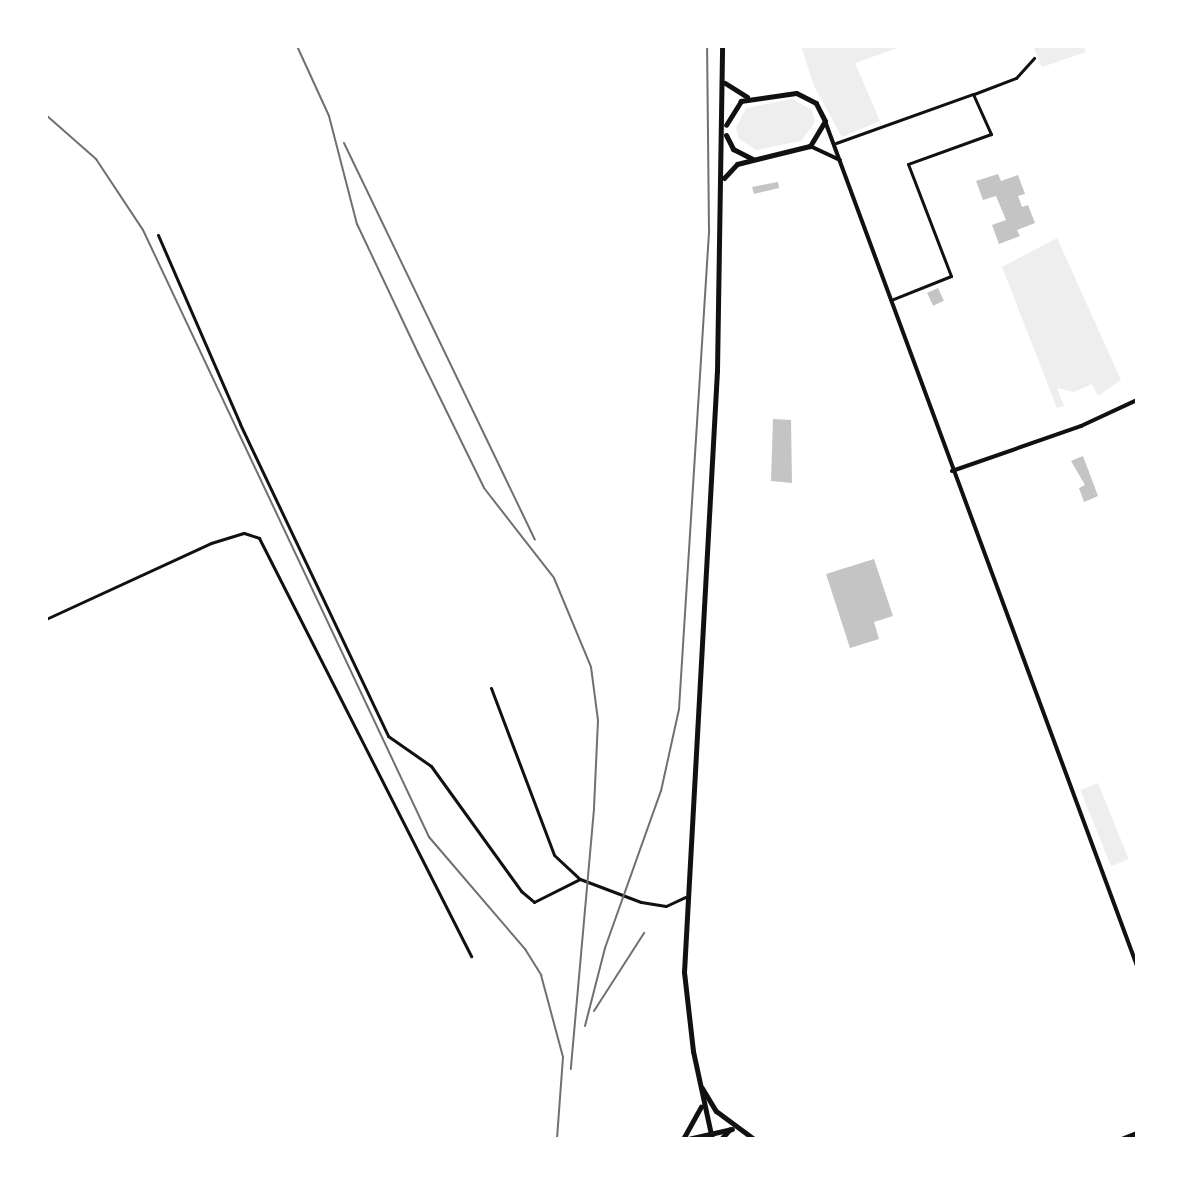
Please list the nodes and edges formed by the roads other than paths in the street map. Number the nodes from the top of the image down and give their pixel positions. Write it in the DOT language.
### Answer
graph roads {
  1 [pos="722,46"];
  2 [pos="1034,58"];
  3 [pos="725,83"];
  4 [pos="973,94"];
  5 [pos="748,98"];
  6 [pos="825,121"];
  7 [pos="724,129"];
  8 [pos="836,143"];
  9 [pos="810,146"];
  10 [pos="753,159"];
  11 [pos="841,162"];
  12 [pos="723,179"];
  13 [pos="158,235"];
  14 [pos="891,300"];
  15 [pos="1137,400"];
  16 [pos="952,471"];
  17 [pos="46,619"];
  18 [pos="491,688"];
  19 [pos="580,879"];
  20 [pos="685,897"];
  21 [pos="471,956"];
  22 [pos="1137,966"];
  23 [pos="700,1084"];
  24 [pos="702,1102"];
  25 [pos="732,1129"];
  26 [pos="743,1129"];
  27 [pos="710,1131"];
  28 [pos="1137,1133"];
  29 [pos="686,1139"];
  30 [pos="712,1139"];
  31 [pos="721,1139"];
  32 [pos="754,1139"];
  33 [pos="1121,1139"];
  1 -- 3 [label="main road"];
  2 -- 4 [label="street"];
  3 -- 5 [label="main road"];
  3 -- 7 [label="main road"];
  4 -- 8 [label="street"];
  4 -- 14 [label="street"];
  5 -- 6 [label="main road"];
  5 -- 7 [label="main road"];
  6 -- 8 [label="street"];
  6 -- 9 [label="main road"];
  7 -- 10 [label="main road"];
  7 -- 12 [label="main road"];
  8 -- 11 [label="street"];
  9 -- 10 [label="main road"];
  9 -- 11 [label="street"];
  10 -- 12 [label="main road"];
  11 -- 14 [label="street"];
  12 -- 20 [label="main road"];
  13 -- 19 [label="street"];
  14 -- 16 [label="street"];
  15 -- 16 [label="street"];
  16 -- 22 [label="street"];
  17 -- 21 [label="street"];
  18 -- 19 [label="street"];
  19 -- 20 [label="street"];
  20 -- 23 [label="main road"];
  23 -- 24 [label="main road"];
  23 -- 26 [label="main road"];
  24 -- 27 [label="main road"];
  24 -- 29 [label="main road"];
  25 -- 26 [label="main road"];
  25 -- 27 [label="main road"];
  25 -- 31 [label="main road"];
  26 -- 32 [label="main road"];
  27 -- 29 [label="main road"];
  27 -- 30 [label="main road"];
  28 -- 33 [label="main road"];
}
